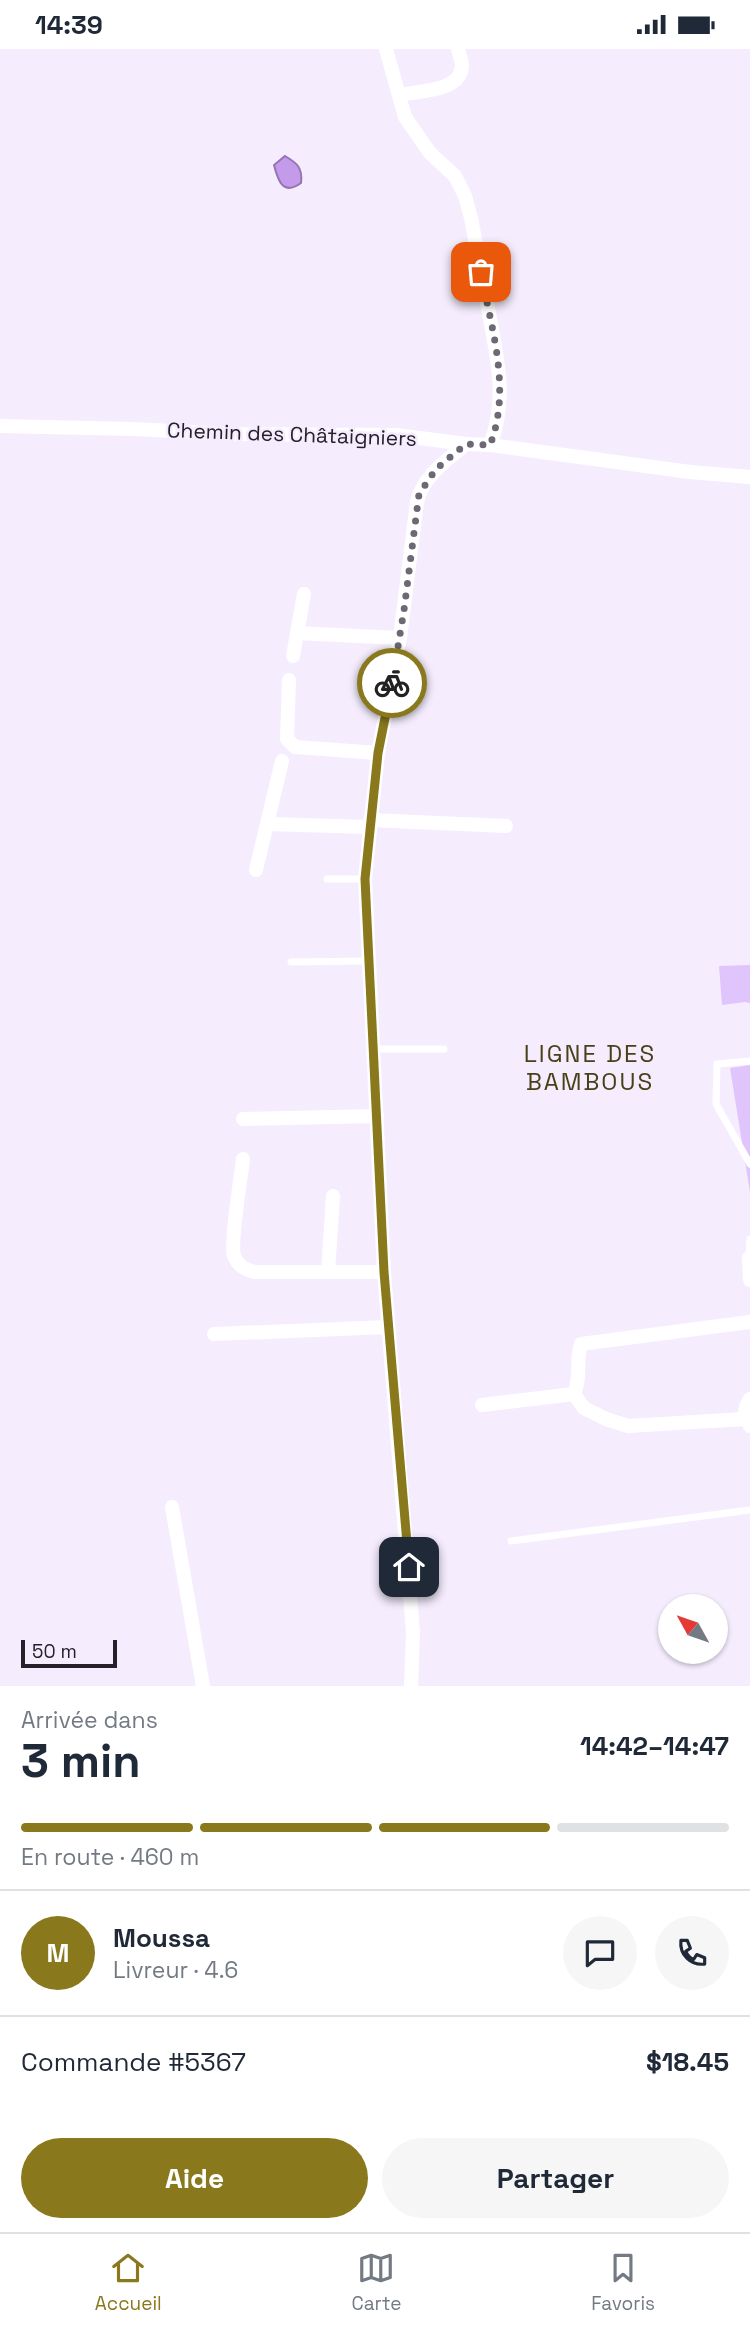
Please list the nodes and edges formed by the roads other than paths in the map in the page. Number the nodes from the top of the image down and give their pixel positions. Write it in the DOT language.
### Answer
graph roads {
  1 [pos="386,49"];
  2 [pos="458,49"];
  3 [pos="399,95"];
  4 [pos="0,426"];
  5 [pos="466,444"];
  6 [pos="490,445"];
  7 [pos="750,477"];
  8 [pos="303,594"];
  9 [pos="297,633"];
  10 [pos="400,638"];
  11 [pos="293,656"];
  12 [pos="289,680"];
  13 [pos="378,753"];
  14 [pos="282,761"];
  15 [pos="370,823"];
  16 [pos="267,824"];
  17 [pos="506,826"];
  18 [pos="256,870"];
  19 [pos="327,879"];
  20 [pos="365,879"];
  21 [pos="369,961"];
  22 [pos="291,962"];
  23 [pos="375,1049"];
  24 [pos="444,1049"];
  25 [pos="750,1061"];
  26 [pos="377,1116"];
  27 [pos="243,1119"];
  28 [pos="243,1159"];
  29 [pos="750,1164"];
  30 [pos="333,1195"];
  31 [pos="750,1239"];
  32 [pos="749,1258"];
  33 [pos="328,1272"];
  34 [pos="384,1272"];
  35 [pos="750,1280"];
  36 [pos="750,1322"];
  37 [pos="388,1327"];
  38 [pos="214,1334"];
  39 [pos="575,1394"];
  40 [pos="750,1399"];
  41 [pos="482,1405"];
  42 [pos="748,1422"];
  43 [pos="172,1507"];
  44 [pos="750,1510"];
  45 [pos="510,1541"];
  46 [pos="203,1686"];
  47 [pos="411,1686"];
  1 -- 3 [label="street"];
  2 -- 3 [label="street"];
  3 -- 6 [label="street"];
  4 -- 5 [label="street, Chemin des Châtaigniers"];
  5 -- 6 [label="street, Chemin des Châtaigniers"];
  5 -- 10 [label="street"];
  6 -- 7 [label="street, Chemin des Châtaigniers"];
  8 -- 9 [label="street"];
  9 -- 10 [label="street"];
  9 -- 11 [label="street"];
  10 -- 13 [label="street"];
  12 -- 13 [label="street"];
  13 -- 15 [label="street"];
  14 -- 16 [label="street"];
  15 -- 16 [label="street"];
  15 -- 17 [label="street"];
  15 -- 20 [label="street"];
  16 -- 18 [label="street"];
  19 -- 20 [label="lane"];
  20 -- 21 [label="street"];
  21 -- 22 [label="lane"];
  21 -- 23 [label="street"];
  23 -- 24 [label="lane"];
  23 -- 26 [label="street"];
  25 -- 29 [label="lane"];
  26 -- 27 [label="street"];
  26 -- 34 [label="street"];
  28 -- 33 [label="street"];
  30 -- 33 [label="street"];
  31 -- 32 [label="lane"];
  32 -- 35 [label="street"];
  33 -- 34 [label="street"];
  34 -- 37 [label="street"];
  36 -- 39 [label="street"];
  37 -- 38 [label="street"];
  37 -- 47 [label="street"];
  39 -- 41 [label="street"];
  39 -- 42 [label="street"];
  40 -- 42 [label="street"];
  43 -- 46 [label="street"];
  44 -- 45 [label="lane"];
}
